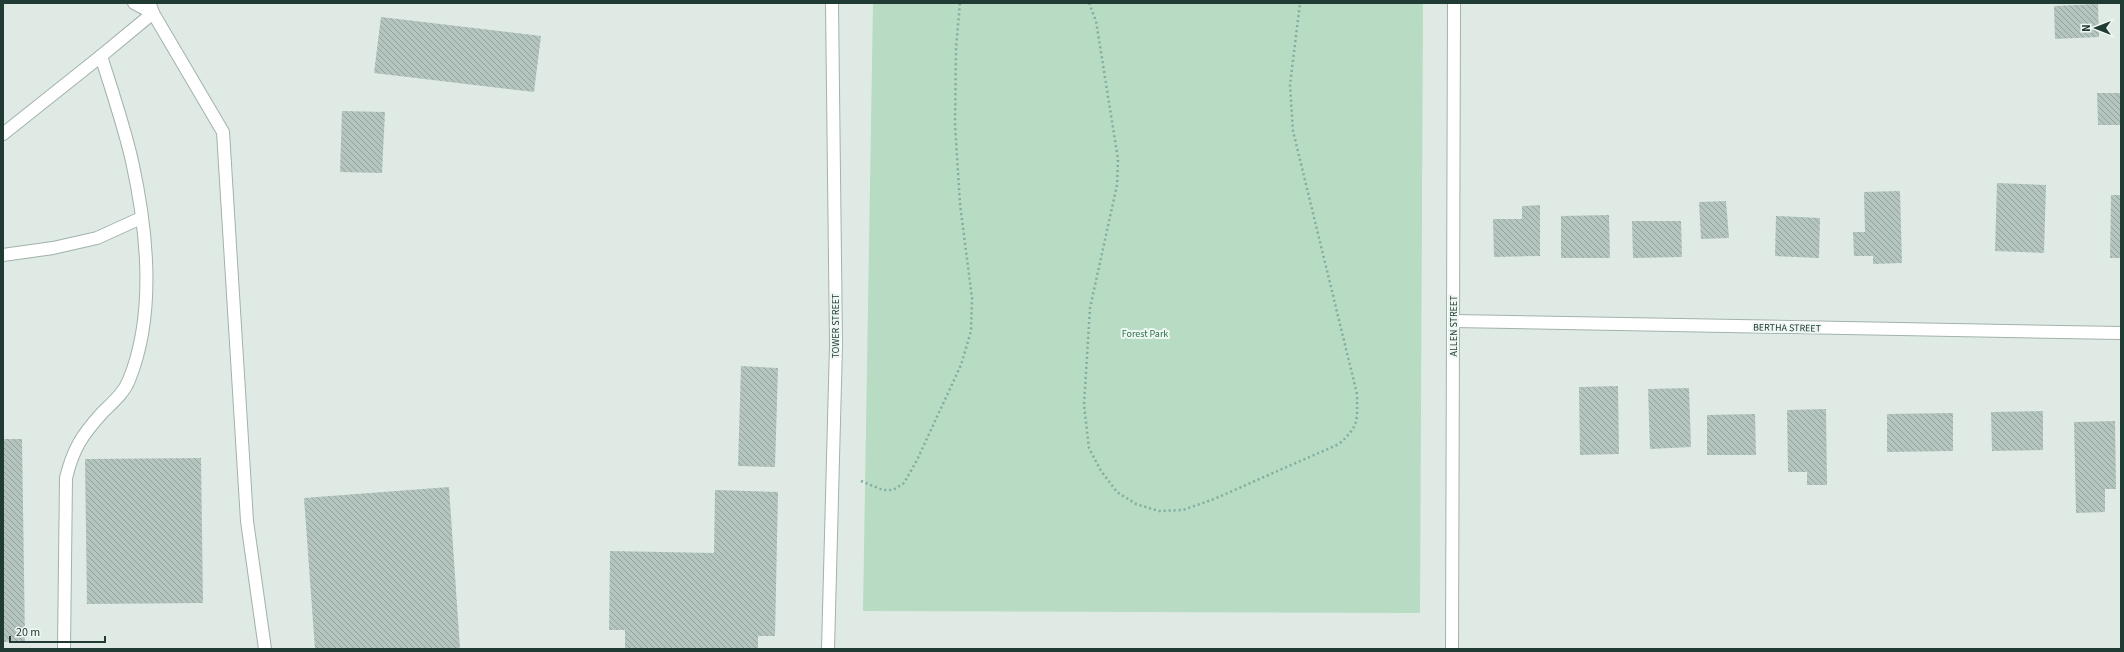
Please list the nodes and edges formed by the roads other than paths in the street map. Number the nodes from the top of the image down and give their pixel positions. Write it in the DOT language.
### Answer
graph roads {
  1 [pos="134,3"];
  2 [pos="832,3"];
  3 [pos="1454,3"];
  4 [pos="152,8"];
  5 [pos="101,56"];
  6 [pos="3,134"];
  7 [pos="141,218"];
  8 [pos="3,255"];
  9 [pos="1453,321"];
  10 [pos="2121,333"];
  11 [pos="64,649"];
  12 [pos="265,649"];
  13 [pos="828,649"];
  14 [pos="1452,649"];
  1 -- 4 [label="street"];
  2 -- 13 [label="street, TOWER STREET"];
  3 -- 9 [label="street, ALLEN STREET"];
  4 -- 5 [label="street"];
  4 -- 12 [label="street"];
  5 -- 6 [label="street"];
  5 -- 7 [label="street"];
  7 -- 8 [label="street"];
  7 -- 11 [label="street"];
  9 -- 10 [label="street, BERTHA STREET"];
  9 -- 14 [label="street, ALLEN STREET"];
}
